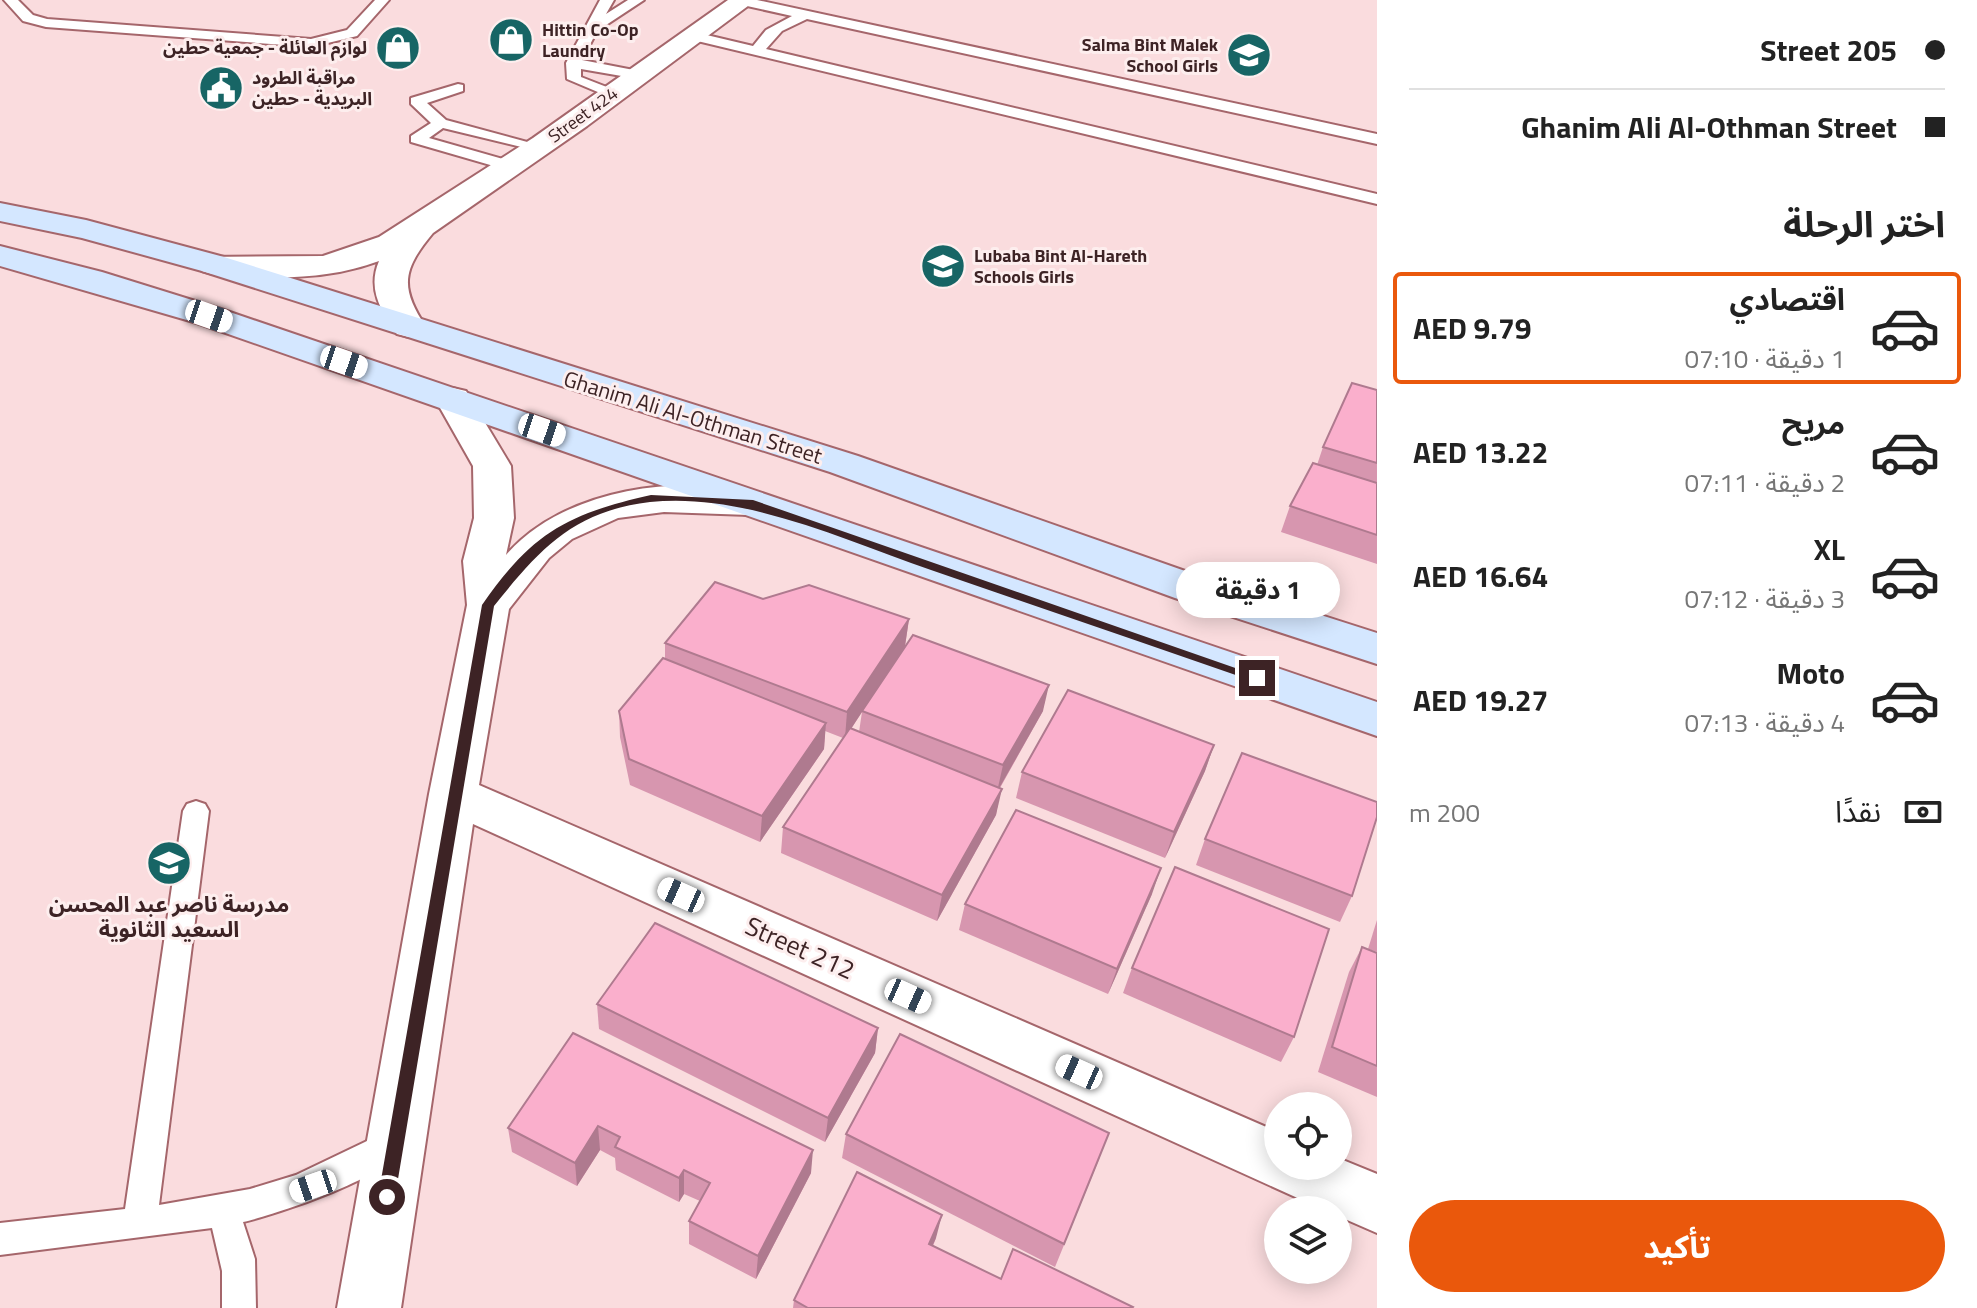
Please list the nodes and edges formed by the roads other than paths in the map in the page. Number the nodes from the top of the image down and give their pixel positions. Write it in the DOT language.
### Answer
graph roads {
  1 [pos="11,0"];
  2 [pos="382,0"];
  3 [pos="607,0"];
  4 [pos="637,0"];
  5 [pos="744,0"];
  6 [pos="806,15"];
  7 [pos="594,28"];
  8 [pos="694,36"];
  9 [pos="757,52"];
  10 [pos="573,63"];
  11 [pos="639,75"];
  12 [pos="458,88"];
  13 [pos="612,94"];
  14 [pos="441,123"];
  15 [pos="1377,139"];
  16 [pos="536,149"];
  17 [pos="511,166"];
  18 [pos="1377,199"];
  19 [pos="0,212"];
  20 [pos="420,228"];
  21 [pos="0,256"];
  22 [pos="213,264"];
  23 [pos="409,327"];
  24 [pos="453,399"];
  25 [pos="749,503"];
  26 [pos="488,605"];
  27 [pos="1377,649"];
  28 [pos="1377,719"];
  29 [pos="453,794"];
  30 [pos="196,811"];
  31 [pos="395,1141"];
  32 [pos="1264,1154"];
  33 [pos="1323,1180"];
  34 [pos="1377,1204"];
  35 [pos="222,1212"];
  36 [pos="140,1221"];
  37 [pos="0,1239"];
  38 [pos="239,1308"];
  39 [pos="369,1308"];
  1 -- 2 [label="lane"];
  3 -- 7 [label="lane"];
  4 -- 7 [label="lane"];
  5 -- 6 [label="lane"];
  5 -- 8 [label="street, Street 424"];
  6 -- 9 [label="lane"];
  6 -- 15 [label="lane"];
  7 -- 10 [label="lane"];
  8 -- 9 [label="lane"];
  8 -- 11 [label="street, Street 424"];
  9 -- 18 [label="lane"];
  10 -- 11 [label="lane"];
  10 -- 13 [label="lane"];
  11 -- 13 [label="street, Street 424"];
  12 -- 14 [label="lane"];
  13 -- 16 [label="street, Street 424"];
  14 -- 16 [label="lane"];
  14 -- 17 [label="lane"];
  16 -- 17 [label="street, Street 424"];
  17 -- 20 [label="street, Street 424"];
  19 -- 22 [label="street, Ghanim Ali Al-Othman Street"];
  20 -- 22 [label="street, Street 424"];
  20 -- 23 [label="street, Street 424"];
  21 -- 24 [label="street"];
  22 -- 23 [label="street, Ghanim Ali Al-Othman Street"];
  23 -- 27 [label="street, Ghanim Ali Al-Othman Street"];
  24 -- 25 [label="street"];
  24 -- 26 [label="street"];
  25 -- 26 [label="street"];
  25 -- 28 [label="street"];
  26 -- 29 [label="street"];
  29 -- 31 [label="street"];
  29 -- 32 [label="street, Street 212"];
  30 -- 36 [label="lane"];
  31 -- 35 [label="lane"];
  31 -- 39 [label="street"];
  33 -- 34 [label="street"];
  35 -- 36 [label="lane"];
  35 -- 38 [label="lane"];
  36 -- 37 [label="lane"];
}
